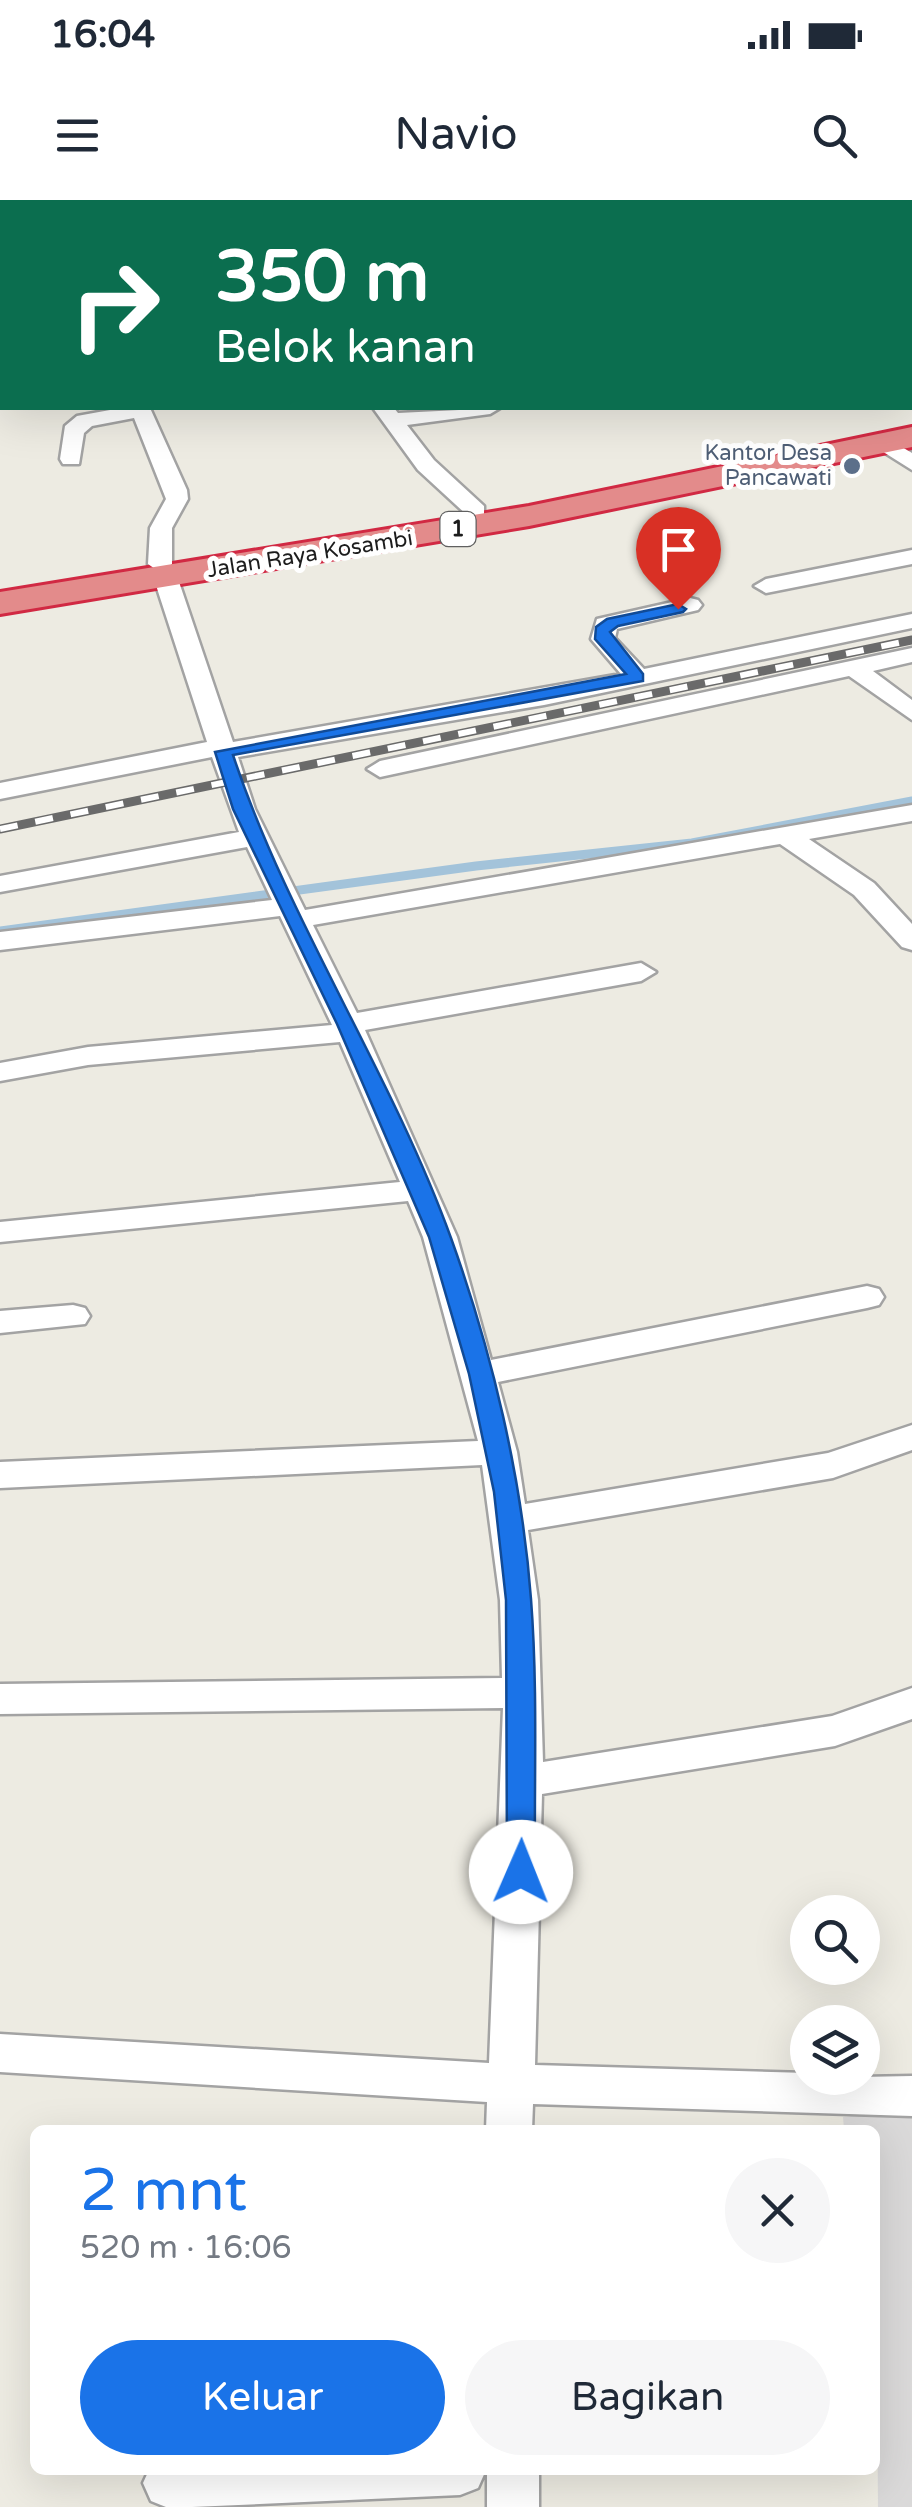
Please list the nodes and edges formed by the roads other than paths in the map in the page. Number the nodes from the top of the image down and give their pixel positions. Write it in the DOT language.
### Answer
graph roads {
  1 [pos="137,410"];
  2 [pos="141,410"];
  3 [pos="456,410"];
  4 [pos="388,414"];
  5 [pos="905,441"];
  6 [pos="70,460"];
  7 [pos="476,512"];
  8 [pos="912,557"];
  9 [pos="162,570"];
  10 [pos="0,583"];
  11 [pos="766,586"];
  12 [pos="0,603"];
  13 [pos="690,606"];
  14 [pos="912,620"];
  15 [pos="912,655"];
  16 [pos="854,668"];
  17 [pos="638,677"];
  18 [pos="912,712"];
  19 [pos="222,750"];
  20 [pos="380,769"];
  21 [pos="0,791"];
  22 [pos="912,812"];
  23 [pos="785,836"];
  24 [pos="256,837"];
  25 [pos="0,884"];
  26 [pos="289,908"];
  27 [pos="0,941"];
  28 [pos="912,941"];
  29 [pos="640,972"];
  30 [pos="348,1028"];
  31 [pos="0,1072"];
  32 [pos="418,1190"];
  33 [pos="0,1232"];
  34 [pos="867,1297"];
  35 [pos="73,1316"];
  36 [pos="0,1322"];
  37 [pos="480,1374"];
  38 [pos="912,1437"];
  39 [pos="498,1452"];
  40 [pos="0,1475"];
  41 [pos="508,1520"];
  42 [pos="522,1693"];
  43 [pos="0,1699"];
  44 [pos="912,1704"];
  45 [pos="524,1781"];
  46 [pos="0,2053"];
  47 [pos="509,2084"];
  48 [pos="912,2096"];
  49 [pos="510,2125"];
  50 [pos="348,2475"];
  51 [pos="513,2475"];
  52 [pos="169,2483"];
  53 [pos="513,2507"];
  1 -- 6 [label="street"];
  2 -- 9 [label="street"];
  3 -- 4 [label="street"];
  4 -- 7 [label="street"];
  5 -- 7 [label="highway, Jalan Raya Kosambi / 1"];
  5 -- 9 [label="highway, Jalan Raya Kosambi / 1"];
  7 -- 9 [label="highway, Jalan Raya Kosambi / 1"];
  8 -- 11 [label="street"];
  9 -- 10 [label="highway, Jalan Raya Kosambi / 1"];
  9 -- 12 [label="highway, Jalan Raya Kosambi / 1"];
  9 -- 19 [label="street"];
  13 -- 17 [label="street"];
  14 -- 17 [label="street"];
  15 -- 16 [label="street"];
  16 -- 18 [label="street"];
  16 -- 20 [label="street"];
  17 -- 19 [label="street"];
  19 -- 21 [label="street"];
  19 -- 24 [label="street"];
  22 -- 23 [label="street"];
  23 -- 26 [label="street"];
  23 -- 28 [label="street"];
  24 -- 25 [label="street"];
  24 -- 26 [label="street"];
  26 -- 27 [label="street"];
  26 -- 30 [label="street"];
  29 -- 30 [label="street"];
  30 -- 31 [label="street"];
  30 -- 32 [label="street"];
  32 -- 33 [label="street"];
  32 -- 37 [label="street"];
  34 -- 37 [label="street"];
  35 -- 36 [label="street"];
  37 -- 39 [label="street"];
  38 -- 41 [label="street"];
  39 -- 40 [label="street"];
  39 -- 41 [label="street"];
  41 -- 42 [label="street"];
  42 -- 43 [label="street"];
  42 -- 45 [label="street"];
  44 -- 45 [label="street"];
  45 -- 47 [label="street"];
  46 -- 47 [label="street"];
  47 -- 48 [label="street"];
  47 -- 49 [label="street"];
  50 -- 52 [label="street"];
  51 -- 53 [label="street"];
}
